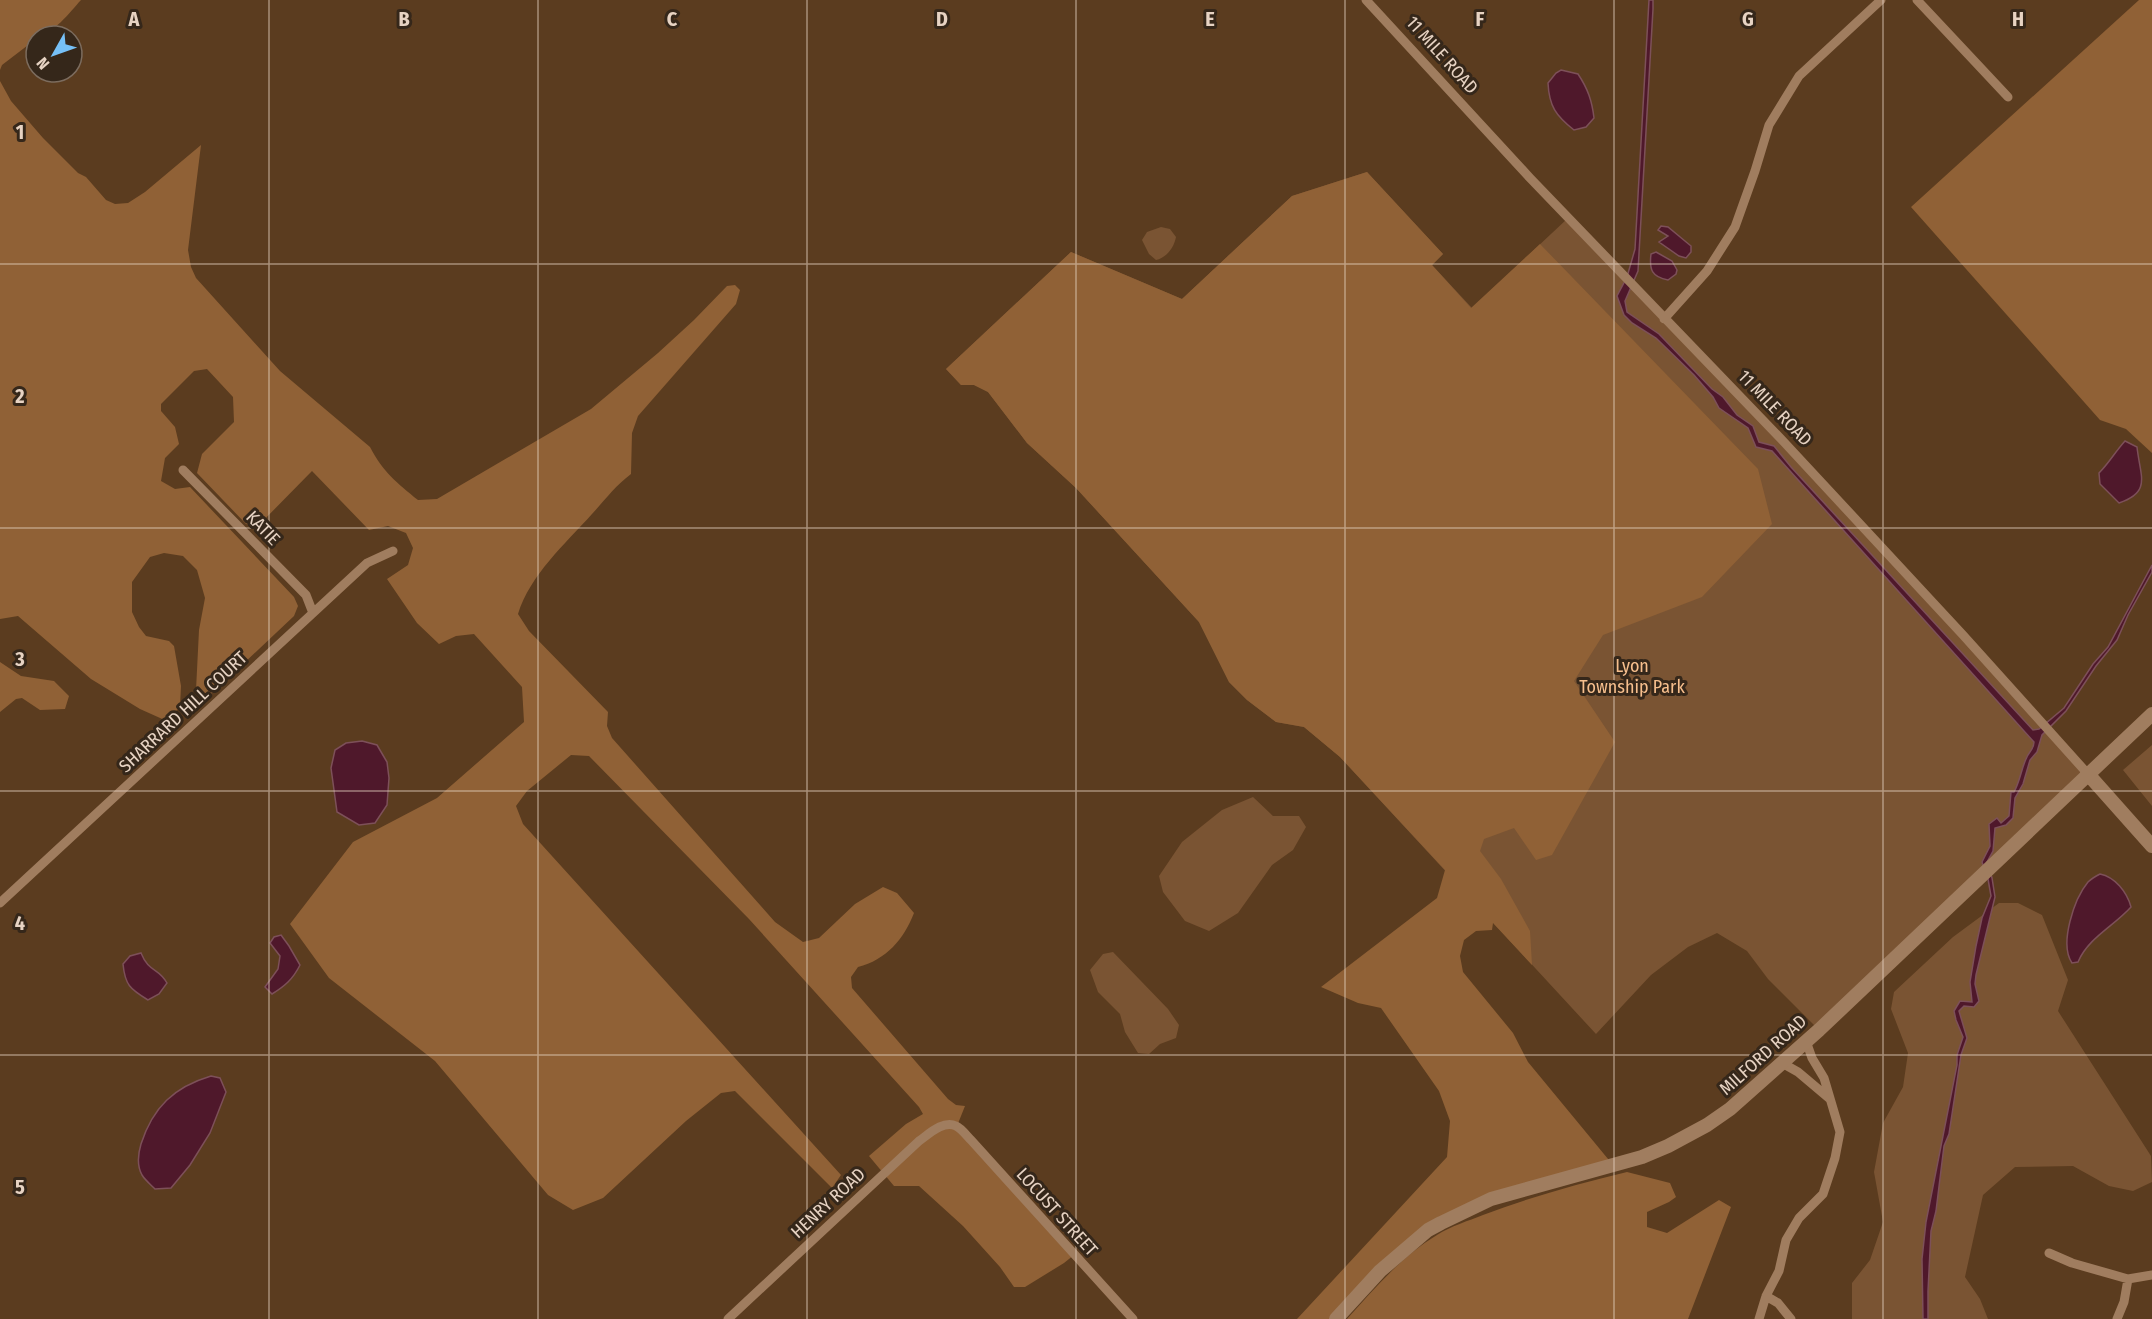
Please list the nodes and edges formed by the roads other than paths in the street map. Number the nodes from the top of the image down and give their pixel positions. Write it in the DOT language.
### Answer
graph roads {
  1 [pos="1366,0"];
  2 [pos="1881,0"];
  3 [pos="1917,0"];
  4 [pos="2008,97"];
  5 [pos="1664,319"];
  6 [pos="183,470"];
  7 [pos="393,551"];
  8 [pos="313,612"];
  9 [pos="2152,714"];
  10 [pos="2088,773"];
  11 [pos="2152,846"];
  12 [pos="0,903"];
  13 [pos="1806,1041"];
  14 [pos="1782,1063"];
  15 [pos="1830,1100"];
  16 [pos="957,1126"];
  17 [pos="2049,1253"];
  18 [pos="2152,1275"];
  19 [pos="2128,1279"];
  20 [pos="1766,1296"];
  21 [pos="728,1319"];
  22 [pos="1133,1319"];
  23 [pos="1336,1319"];
  24 [pos="1759,1319"];
  25 [pos="1791,1319"];
  26 [pos="2117,1319"];
  1 -- 5 [label="street, 11 MILE ROAD"];
  2 -- 5 [label="street"];
  3 -- 4 [label="street"];
  5 -- 10 [label="street, 11 MILE ROAD"];
  6 -- 8 [label="street, KATIE"];
  7 -- 8 [label="street, SHARRARD HILL COURT"];
  8 -- 12 [label="street, SHARRARD HILL COURT"];
  9 -- 10 [label="street, MILFORD ROAD"];
  10 -- 11 [label="street, 11 MILE ROAD"];
  10 -- 13 [label="street, MILFORD ROAD"];
  13 -- 14 [label="street, MILFORD ROAD"];
  13 -- 15 [label="street"];
  14 -- 15 [label="street"];
  14 -- 23 [label="street, MILFORD ROAD"];
  15 -- 20 [label="street"];
  16 -- 21 [label="street, HENRY ROAD"];
  16 -- 22 [label="street, LOCUST STREET"];
  17 -- 19 [label="street"];
  18 -- 19 [label="street"];
  19 -- 26 [label="street"];
  20 -- 24 [label="street"];
  20 -- 25 [label="street"];
}
